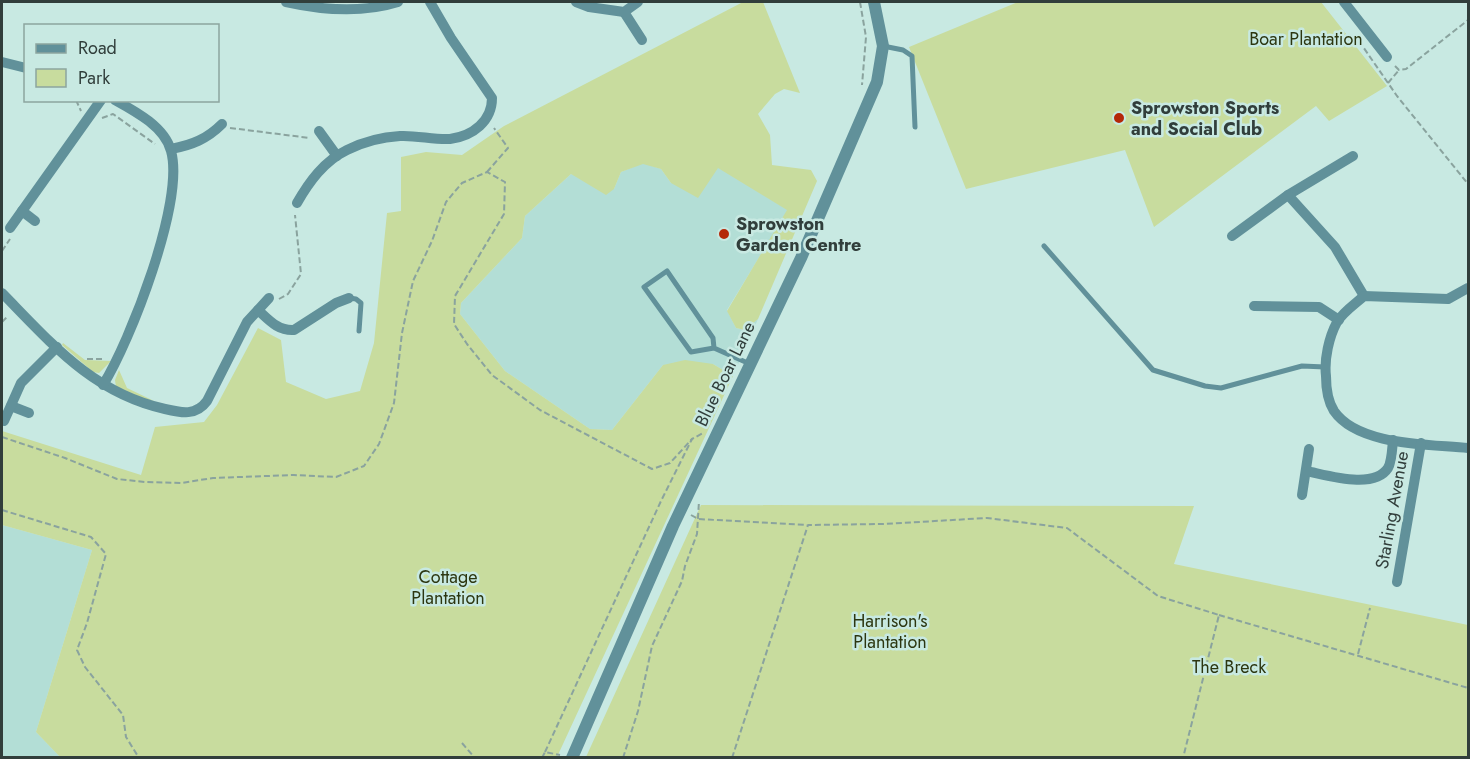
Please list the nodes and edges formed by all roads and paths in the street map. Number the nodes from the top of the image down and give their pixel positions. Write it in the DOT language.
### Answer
graph roads {
  1 [pos="286,2"];
  2 [pos="430,2"];
  3 [pos="576,2"];
  4 [pos="638,2"];
  5 [pos="860,2"];
  6 [pos="874,2"];
  7 [pos="1344,2"];
  8 [pos="391,3"];
  9 [pos="624,12"];
  10 [pos="1468,20"];
  11 [pos="1356,38"];
  12 [pos="642,40"];
  13 [pos="883,46"];
  14 [pos="1387,57"];
  15 [pos="2,62"];
  16 [pos="24,68"];
  17 [pos="1400,70"];
  18 [pos="1388,83"];
  19 [pos="861,93"];
  20 [pos="77,102"];
  21 [pos="100,102"];
  22 [pos="119,102"];
  23 [pos="88,118"];
  24 [pos="487,118"];
  25 [pos="222,124"];
  26 [pos="915,127"];
  27 [pos="320,131"];
  28 [pos="169,147"];
  29 [pos="337,156"];
  30 [pos="1353,156"];
  31 [pos="487,172"];
  32 [pos="1468,184"];
  33 [pos="1288,195"];
  34 [pos="297,202"];
  35 [pos="22,211"];
  36 [pos="35,221"];
  37 [pos="10,228"];
  38 [pos="1232,236"];
  39 [pos="1044,246"];
  40 [pos="1468,288"];
  41 [pos="2,293"];
  42 [pos="1364,296"];
  43 [pos="269,298"];
  44 [pos="349,298"];
  45 [pos="1254,306"];
  46 [pos="258,310"];
  47 [pos="1339,320"];
  48 [pos="359,331"];
  49 [pos="57,347"];
  50 [pos="714,348"];
  51 [pos="86,359"];
  52 [pos="117,362"];
  53 [pos="751,364"];
  54 [pos="1325,367"];
  55 [pos="103,385"];
  56 [pos="11,406"];
  57 [pos="29,413"];
  58 [pos="4,421"];
  59 [pos="710,429"];
  60 [pos="2,437"];
  61 [pos="692,439"];
  62 [pos="1393,440"];
  63 [pos="1420,443"];
  64 [pos="1468,448"];
  65 [pos="1310,449"];
  66 [pos="1306,471"];
  67 [pos="1302,495"];
  68 [pos="2,510"];
  69 [pos="681,511"];
  70 [pos="808,525"];
  71 [pos="685,566"];
  72 [pos="1397,582"];
  73 [pos="1370,608"];
  74 [pos="1219,615"];
  75 [pos="1358,656"];
  76 [pos="1468,688"];
  77 [pos="462,743"];
  78 [pos="545,752"];
  79 [pos="552,754"];
  80 [pos="138,758"];
  81 [pos="475,758"];
  82 [pos="542,758"];
  83 [pos="559,758"];
  84 [pos="566,758"];
  85 [pos="572,758"];
  86 [pos="623,758"];
  87 [pos="732,758"];
  88 [pos="1183,758"];
  1 -- 8 [label="street"];
  2 -- 24 [label="street"];
  3 -- 9 [label="street"];
  4 -- 9 [label="street"];
  5 -- 19 [label="path"];
  6 -- 13 [label="street, Blue Boar Lane"];
  7 -- 14 [label="street"];
  9 -- 12 [label="street"];
  10 -- 17 [label="path"];
  11 -- 18 [label="path"];
  13 -- 26 [label="lane"];
  13 -- 53 [label="street, Blue Boar Lane"];
  14 -- 17 [label="path"];
  15 -- 16 [label="street"];
  17 -- 18 [label="path"];
  18 -- 32 [label="path"];
  20 -- 23 [label="path"];
  21 -- 23 [label="street"];
  22 -- 28 [label="street"];
  23 -- 28 [label="path"];
  23 -- 35 [label="street"];
  24 -- 29 [label="street"];
  24 -- 31 [label="path"];
  25 -- 27 [label="path"];
  25 -- 28 [label="street"];
  27 -- 29 [label="street"];
  28 -- 52 [label="street"];
  29 -- 34 [label="street"];
  30 -- 33 [label="street"];
  31 -- 60 [label="path"];
  31 -- 61 [label="path"];
  33 -- 38 [label="street"];
  33 -- 42 [label="street"];
  34 -- 43 [label="path"];
  35 -- 36 [label="street"];
  35 -- 37 [label="street"];
  39 -- 54 [label="lane"];
  40 -- 42 [label="street"];
  41 -- 49 [label="street"];
  42 -- 47 [label="street"];
  43 -- 46 [label="street"];
  44 -- 46 [label="street"];
  44 -- 48 [label="lane"];
  45 -- 47 [label="street"];
  46 -- 55 [label="street"];
  47 -- 54 [label="street"];
  49 -- 55 [label="street"];
  49 -- 56 [label="street"];
  50 -- 50 [label="lane"];
  50 -- 53 [label="lane"];
  51 -- 52 [label="path"];
  52 -- 55 [label="street"];
  53 -- 69 [label="street, Blue Boar Lane"];
  54 -- 62 [label="street"];
  56 -- 57 [label="street"];
  56 -- 58 [label="street"];
  59 -- 61 [label="path"];
  61 -- 78 [label="path"];
  62 -- 63 [label="street"];
  62 -- 66 [label="street"];
  63 -- 64 [label="street"];
  63 -- 72 [label="street, Starling Avenue"];
  65 -- 66 [label="street"];
  66 -- 67 [label="street"];
  68 -- 80 [label="path"];
  69 -- 70 [label="path"];
  69 -- 85 [label="street, Blue Boar Lane"];
  70 -- 74 [label="path"];
  70 -- 87 [label="path"];
  71 -- 86 [label="path"];
  73 -- 75 [label="path"];
  74 -- 75 [label="path"];
  74 -- 88 [label="path"];
  75 -- 76 [label="path"];
  77 -- 81 [label="path"];
  78 -- 79 [label="path"];
  78 -- 82 [label="path"];
  79 -- 83 [label="path"];
  79 -- 84 [label="path"];
}
